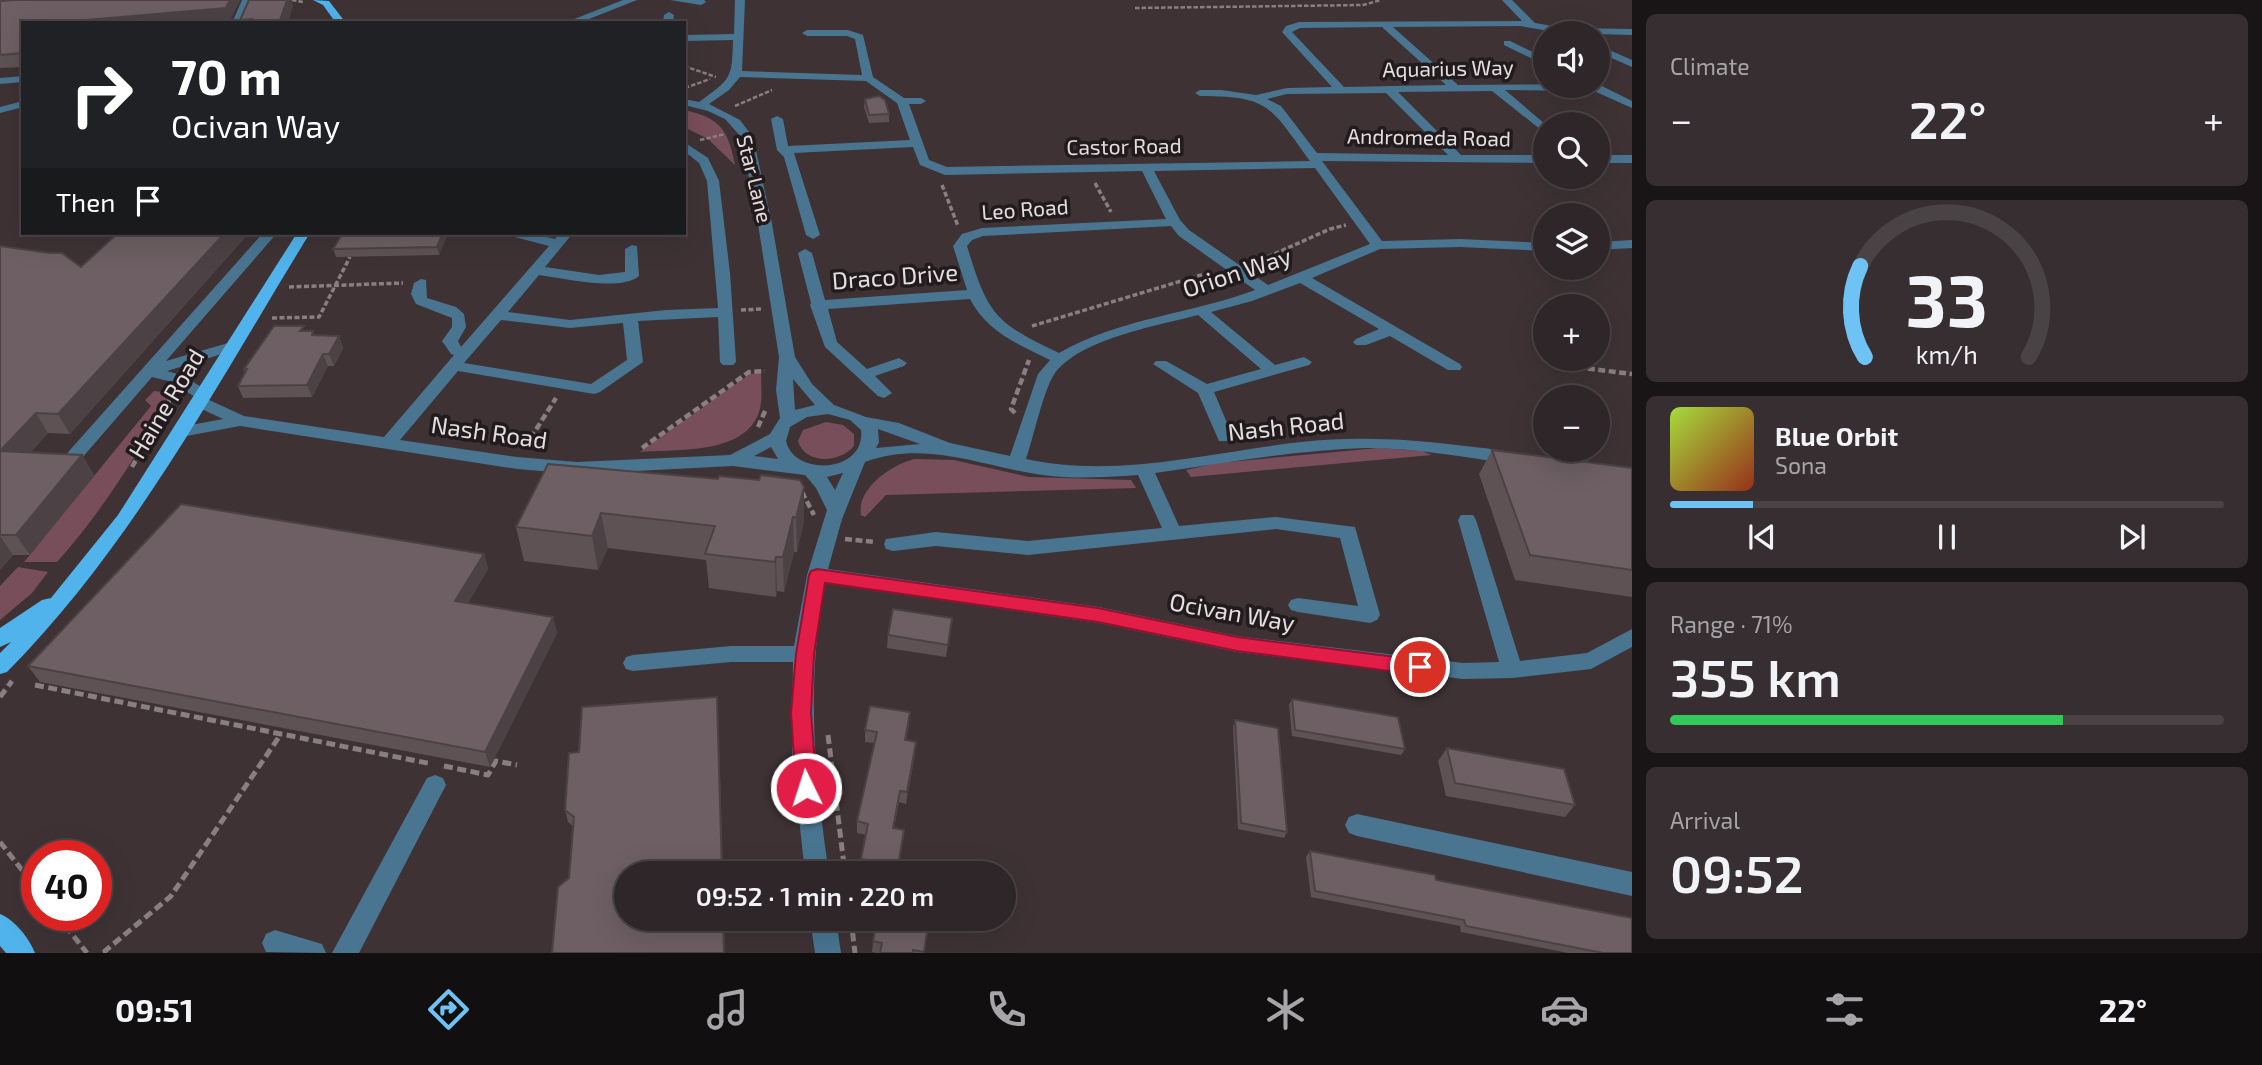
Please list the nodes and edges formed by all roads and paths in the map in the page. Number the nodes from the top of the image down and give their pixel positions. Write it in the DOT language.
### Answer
graph roads {
  1 [pos="247,0"];
  2 [pos="632,0"];
  3 [pos="675,0"];
  4 [pos="740,0"];
  5 [pos="1381,0"];
  6 [pos="1507,0"];
  7 [pos="324,1"];
  8 [pos="701,2"];
  9 [pos="1135,8"];
  10 [pos="238,21"];
  11 [pos="339,21"];
  12 [pos="574,21"];
  13 [pos="1384,24"];
  14 [pos="1532,25"];
  15 [pos="1610,32"];
  16 [pos="1632,32"];
  17 [pos="807,33"];
  18 [pos="738,37"];
  19 [pos="686,38"];
  20 [pos="1507,43"];
  21 [pos="1610,54"];
  22 [pos="1533,56"];
  23 [pos="1632,64"];
  24 [pos="686,67"];
  25 [pos="737,74"];
  26 [pos="789,76"];
  27 [pos="715,77"];
  28 [pos="720,78"];
  29 [pos="868,78"];
  30 [pos="21,79"];
  31 [pos="0,81"];
  32 [pos="686,87"];
  33 [pos="1454,87"];
  34 [pos="1494,87"];
  35 [pos="1533,87"];
  36 [pos="1340,89"];
  37 [pos="1389,89"];
  38 [pos="1200,93"];
  39 [pos="1610,94"];
  40 [pos="1260,97"];
  41 [pos="921,101"];
  42 [pos="686,102"];
  43 [pos="902,102"];
  44 [pos="21,105"];
  45 [pos="701,105"];
  46 [pos="1632,105"];
  47 [pos="731,108"];
  48 [pos="0,110"];
  49 [pos="777,118"];
  50 [pos="1533,120"];
  51 [pos="731,134"];
  52 [pos="915,143"];
  53 [pos="686,146"];
  54 [pos="686,147"];
  55 [pos="783,150"];
  56 [pos="1458,158"];
  57 [pos="1533,159"];
  58 [pos="1610,159"];
  59 [pos="1632,159"];
  60 [pos="1315,160"];
  61 [pos="1146,166"];
  62 [pos="1086,167"];
  63 [pos="935,168"];
  64 [pos="1174,222"];
  65 [pos="1361,222"];
  66 [pos="1118,225"];
  67 [pos="268,235"];
  68 [pos="302,235"];
  69 [pos="535,235"];
  70 [pos="813,235"];
  71 [pos="967,237"];
  72 [pos="563,238"];
  73 [pos="1632,244"];
  74 [pos="1378,245"];
  75 [pos="1610,245"];
  76 [pos="1533,246"];
  77 [pos="632,249"];
  78 [pos="805,253"];
  79 [pos="350,257"];
  80 [pos="1231,267"];
  81 [pos="536,270"];
  82 [pos="1300,277"];
  83 [pos="421,283"];
  84 [pos="334,285"];
  85 [pos="294,286"];
  86 [pos="1265,290"];
  87 [pos="976,294"];
  88 [pos="817,304"];
  89 [pos="1200,310"];
  90 [pos="726,313"];
  91 [pos="498,315"];
  92 [pos="263,318"];
  93 [pos="630,318"];
  94 [pos="1391,330"];
  95 [pos="1011,333"];
  96 [pos="1361,342"];
  97 [pos="233,346"];
  98 [pos="1045,351"];
  99 [pos="787,357"];
  100 [pos="459,359"];
  101 [pos="1060,359"];
  102 [pos="728,362"];
  103 [pos="1304,362"];
  104 [pos="900,363"];
  105 [pos="1161,364"];
  106 [pos="1454,367"];
  107 [pos="150,371"];
  108 [pos="765,371"];
  109 [pos="1272,371"];
  110 [pos="1608,371"];
  111 [pos="1632,374"];
  112 [pos="864,375"];
  113 [pos="178,379"];
  114 [pos="564,386"];
  115 [pos="1205,390"];
  116 [pos="884,393"];
  117 [pos="201,398"];
  118 [pos="828,409"];
  119 [pos="789,419"];
  120 [pos="240,421"];
  121 [pos="862,421"];
  122 [pos="1014,421"];
  123 [pos="181,432"];
  124 [pos="1226,436"];
  125 [pos="777,437"];
  126 [pos="388,443"];
  127 [pos="946,448"];
  128 [pos="640,449"];
  129 [pos="522,452"];
  130 [pos="76,454"];
  131 [pos="861,459"];
  132 [pos="733,460"];
  133 [pos="1523,460"];
  134 [pos="1016,465"];
  135 [pos="806,468"];
  136 [pos="1143,469"];
  137 [pos="129,474"];
  138 [pos="835,508"];
  139 [pos="1467,520"];
  140 [pos="1173,533"];
  141 [pos="893,544"];
  142 [pos="817,575"];
  143 [pos="65,594"];
  144 [pos="1297,605"];
  145 [pos="1632,637"];
  146 [pos="0,639"];
  147 [pos="805,654"];
  148 [pos="633,663"];
  149 [pos="1512,670"];
  150 [pos="6,673"];
  151 [pos="43,676"];
  152 [pos="0,697"];
  153 [pos="281,734"];
  154 [pos="517,765"];
  155 [pos="435,785"];
  156 [pos="1357,825"];
  157 [pos="0,842"];
  158 [pos="815,861"];
  159 [pos="21,869"];
  160 [pos="1632,884"];
  161 [pos="0,926"];
  162 [pos="70,931"];
  163 [pos="825,931"];
  164 [pos="852,931"];
  165 [pos="275,943"];
  166 [pos="22,953"];
  167 [pos="87,953"];
  168 [pos="106,953"];
  169 [pos="313,953"];
  170 [pos="345,953"];
  171 [pos="828,953"];
  172 [pos="855,953"];
  1 -- 10 [label="street"];
  2 -- 12 [label="street"];
  3 -- 8 [label="street"];
  4 -- 18 [label="street"];
  5 -- 9 [label="path"];
  6 -- 14 [label="street"];
  7 -- 11 [label="main road"];
  13 -- 14 [label="street"];
  13 -- 33 [label="street"];
  13 -- 36 [label="street"];
  15 -- 16 [label="street"];
  17 -- 29 [label="street"];
  18 -- 19 [label="street"];
  18 -- 25 [label="street"];
  20 -- 22 [label="street"];
  21 -- 23 [label="street"];
  24 -- 27 [label="path"];
  25 -- 26 [label="street"];
  25 -- 45 [label="street"];
  26 -- 29 [label="street"];
  26 -- 47 [label="path"];
  27 -- 28 [label="path"];
  27 -- 32 [label="path"];
  29 -- 43 [label="street"];
  30 -- 31 [label="street"];
  33 -- 34 [label="street, Aquarius Way"];
  33 -- 37 [label="street, Aquarius Way"];
  34 -- 35 [label="street, Aquarius Way"];
  34 -- 50 [label="street"];
  36 -- 37 [label="street, Aquarius Way"];
  36 -- 40 [label="street, Aquarius Way"];
  37 -- 56 [label="street"];
  38 -- 40 [label="street, Aquarius Way"];
  39 -- 46 [label="street"];
  40 -- 60 [label="street"];
  41 -- 43 [label="street"];
  42 -- 45 [label="street, Star Lane"];
  43 -- 52 [label="street"];
  44 -- 48 [label="street"];
  45 -- 99 [label="street, Star Lane"];
  49 -- 55 [label="street"];
  51 -- 53 [label="path"];
  52 -- 55 [label="street"];
  52 -- 63 [label="street"];
  54 -- 90 [label="street"];
  55 -- 70 [label="street"];
  56 -- 57 [label="street, Andromeda Road"];
  56 -- 60 [label="street, Andromeda Road"];
  58 -- 59 [label="street"];
  60 -- 61 [label="street, Castor Road"];
  60 -- 65 [label="street"];
  61 -- 62 [label="street, Castor Road"];
  61 -- 64 [label="street"];
  62 -- 63 [label="street, Castor Road"];
  62 -- 66 [label="path"];
  63 -- 71 [label="path"];
  64 -- 66 [label="street, Leo Road"];
  64 -- 80 [label="street"];
  65 -- 74 [label="street"];
  65 -- 80 [label="path"];
  66 -- 71 [label="street, Leo Road"];
  67 -- 107 [label="street"];
  68 -- 97 [label="main road, Haine Road"];
  69 -- 72 [label="street"];
  71 -- 87 [label="street, Leo Road"];
  72 -- 81 [label="street"];
  73 -- 75 [label="street"];
  74 -- 76 [label="street, Orion Way"];
  74 -- 82 [label="street, Orion Way"];
  77 -- 81 [label="street"];
  78 -- 88 [label="street, Draco Drive"];
  79 -- 84 [label="path"];
  80 -- 86 [label="street"];
  80 -- 95 [label="path"];
  81 -- 91 [label="street"];
  82 -- 86 [label="street, Orion Way"];
  82 -- 94 [label="street"];
  83 -- 84 [label="path"];
  83 -- 100 [label="street"];
  84 -- 85 [label="path"];
  84 -- 92 [label="path"];
  86 -- 89 [label="street, Orion Way"];
  87 -- 88 [label="street, Draco Drive"];
  87 -- 95 [label="street, Leo Road"];
  88 -- 112 [label="street, Draco Drive"];
  89 -- 101 [label="street, Orion Way"];
  89 -- 109 [label="street"];
  90 -- 93 [label="street"];
  90 -- 102 [label="street"];
  91 -- 93 [label="street"];
  91 -- 100 [label="street"];
  93 -- 114 [label="street"];
  94 -- 96 [label="street"];
  94 -- 106 [label="street"];
  95 -- 98 [label="street, Leo Road"];
  97 -- 107 [label="street"];
  97 -- 117 [label="main road, Haine Road"];
  98 -- 101 [label="street, Leo Road"];
  98 -- 122 [label="path"];
  99 -- 118 [label="street, Star Lane"];
  99 -- 119 [label="street, Star Lane"];
  100 -- 114 [label="street"];
  100 -- 126 [label="street"];
  101 -- 134 [label="street, Orion Way"];
  103 -- 109 [label="street"];
  104 -- 112 [label="street"];
  105 -- 115 [label="street"];
  107 -- 113 [label="street, Nash Road"];
  107 -- 130 [label="street"];
  108 -- 128 [label="path"];
  109 -- 115 [label="street"];
  110 -- 111 [label="path"];
  112 -- 116 [label="street, Draco Drive"];
  113 -- 117 [label="street, Nash Road"];
  113 -- 137 [label="path"];
  114 -- 129 [label="path"];
  115 -- 124 [label="street"];
  117 -- 120 [label="street, Nash Road"];
  117 -- 123 [label="main road, Haine Road"];
  118 -- 119 [label="street"];
  118 -- 121 [label="street"];
  119 -- 125 [label="street"];
  120 -- 123 [label="street, Nash Road"];
  120 -- 126 [label="street, Nash Road"];
  121 -- 127 [label="street, Nash Road"];
  121 -- 131 [label="street"];
  123 -- 143 [label="main road, Haine Road"];
  125 -- 132 [label="street, Nash Road"];
  125 -- 135 [label="street"];
  126 -- 132 [label="street, Nash Road"];
  127 -- 131 [label="street, Nash Road"];
  127 -- 134 [label="street, Nash Road"];
  131 -- 135 [label="street"];
  131 -- 138 [label="street"];
  132 -- 135 [label="street, Nash Road"];
  133 -- 136 [label="street, Nash Road"];
  134 -- 136 [label="street, Nash Road"];
  135 -- 138 [label="street"];
  136 -- 140 [label="street"];
  138 -- 142 [label="street"];
  139 -- 149 [label="street"];
  140 -- 141 [label="street"];
  140 -- 144 [label="street"];
  142 -- 147 [label="street"];
  142 -- 149 [label="street, Ocivan Way"];
  143 -- 146 [label="main road, Haine Road"];
  143 -- 150 [label="main road, Haine Road"];
  145 -- 149 [label="street, Ocivan Way"];
  147 -- 148 [label="street"];
  147 -- 158 [label="street"];
  150 -- 152 [label="path"];
  151 -- 153 [label="path"];
  153 -- 154 [label="path"];
  153 -- 168 [label="path"];
  155 -- 170 [label="street"];
  156 -- 160 [label="street"];
  157 -- 159 [label="path"];
  161 -- 166 [label="main road"];
  162 -- 167 [label="path"];
  163 -- 171 [label="street"];
  164 -- 172 [label="path"];
  165 -- 169 [label="street"];
}
